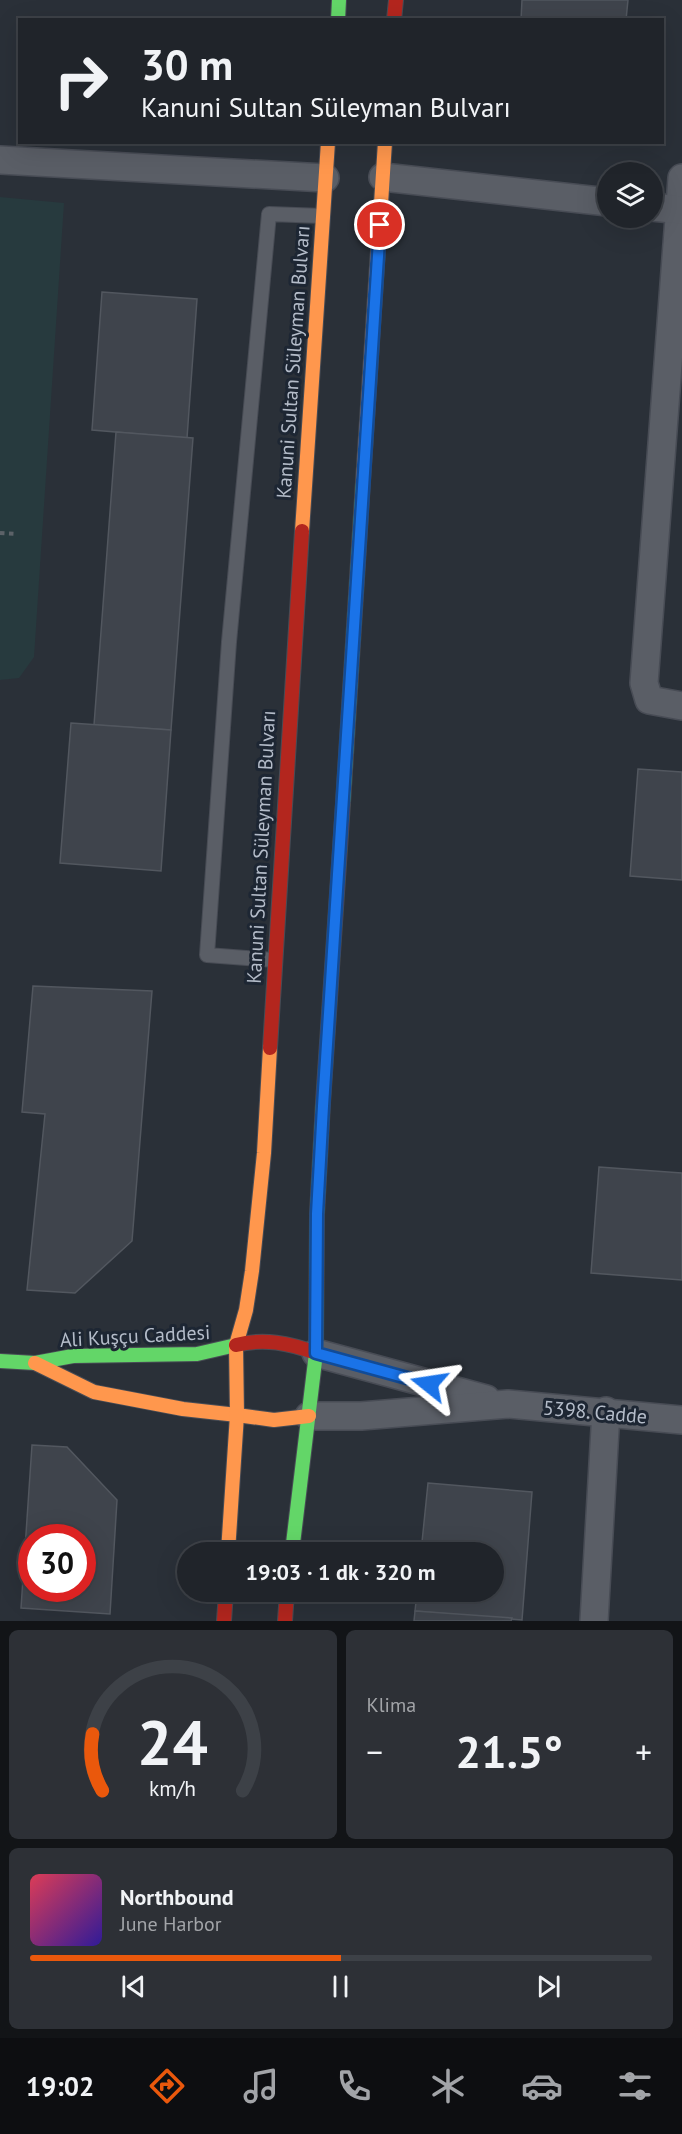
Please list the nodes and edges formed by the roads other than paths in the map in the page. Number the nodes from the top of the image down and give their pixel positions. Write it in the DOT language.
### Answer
graph roads {
  1 [pos="339,0"];
  2 [pos="396,0"];
  3 [pos="338,18"];
  4 [pos="394,18"];
  5 [pos="328,144"];
  6 [pos="385,144"];
  7 [pos="0,160"];
  8 [pos="383,177"];
  9 [pos="325,178"];
  10 [pos="682,178"];
  11 [pos="597,201"];
  12 [pos="663,208"];
  13 [pos="681,210"];
  14 [pos="323,216"];
  15 [pos="682,706"];
  16 [pos="274,960"];
  17 [pos="236,1346"];
  18 [pos="316,1353"];
  19 [pos="0,1361"];
  20 [pos="35,1363"];
  21 [pos="508,1404"];
  22 [pos="606,1412"];
  23 [pos="237,1415"];
  24 [pos="309,1416"];
  25 [pos="682,1420"];
  26 [pos="229,1542"];
  27 [pos="293,1542"];
  28 [pos="225,1602"];
  29 [pos="286,1602"];
  30 [pos="224,1621"];
  31 [pos="285,1621"];
  32 [pos="594,1621"];
  1 -- 3 [label="main road"];
  2 -- 4 [label="main road"];
  5 -- 9 [label="main road, Kanuni Sultan Süleyman Bulvarı"];
  6 -- 8 [label="main road"];
  7 -- 9 [label="street"];
  8 -- 11 [label="street"];
  8 -- 18 [label="main road"];
  9 -- 14 [label="main road, Kanuni Sultan Süleyman Bulvarı"];
  10 -- 13 [label="street"];
  12 -- 13 [label="street"];
  13 -- 15 [label="street"];
  14 -- 16 [label="main road, Kanuni Sultan Süleyman Bulvarı"];
  14 -- 16 [label="lane"];
  16 -- 17 [label="main road, Kanuni Sultan Süleyman Bulvarı"];
  17 -- 18 [label="main road, Ali Kuşçu Caddesi"];
  17 -- 20 [label="main road, Ali Kuşçu Caddesi"];
  17 -- 23 [label="main road, Kanuni Sultan Süleyman Bulvarı"];
  18 -- 21 [label="street, 5398. Cadde"];
  18 -- 24 [label="main road"];
  19 -- 20 [label="main road, Ali Kuşçu Caddesi"];
  20 -- 23 [label="main road, Ali Kuşçu Caddesi"];
  21 -- 22 [label="street, 5398. Cadde"];
  21 -- 24 [label="street, 5398. Cadde"];
  22 -- 25 [label="street, 5398. Cadde"];
  22 -- 32 [label="street"];
  23 -- 24 [label="main road, Ali Kuşçu Caddesi"];
  23 -- 26 [label="main road, Kanuni Sultan Süleyman Bulvarı"];
  24 -- 27 [label="main road"];
  28 -- 30 [label="main road"];
  29 -- 31 [label="main road"];
}
